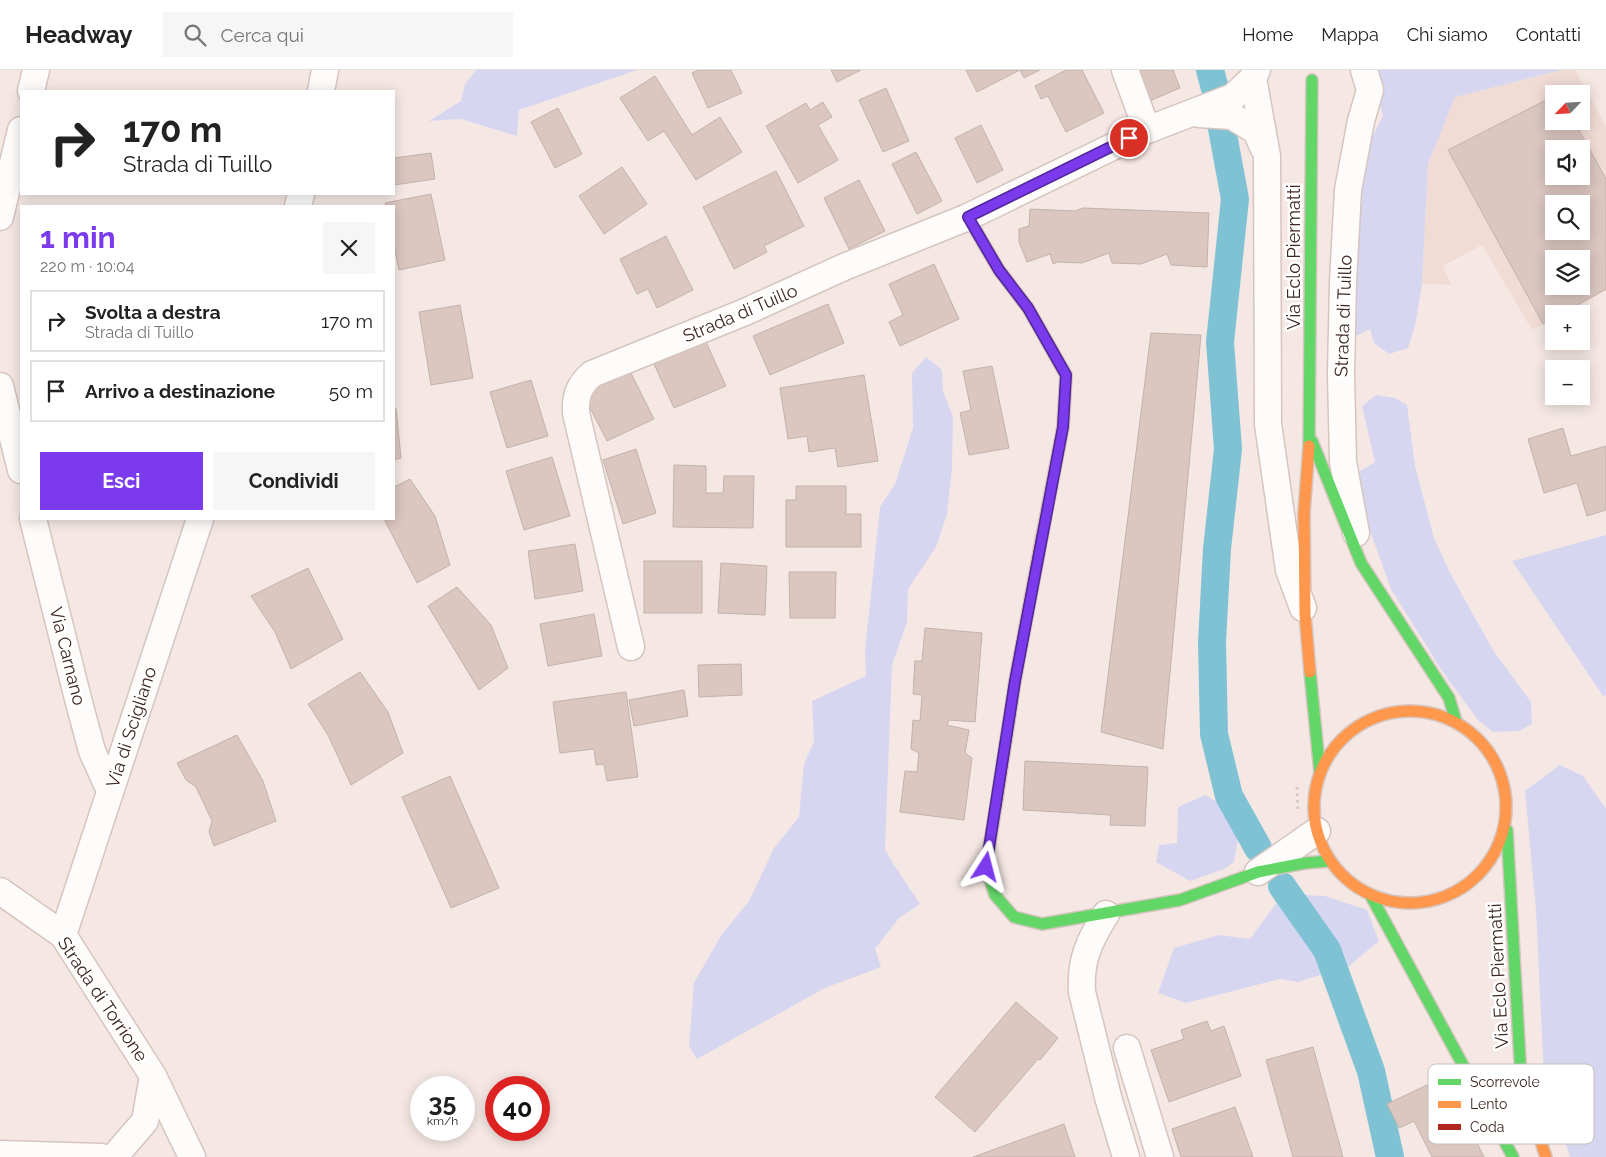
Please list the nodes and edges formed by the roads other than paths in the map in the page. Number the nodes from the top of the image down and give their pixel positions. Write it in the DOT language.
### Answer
graph roads {
  1 [pos="36,70"];
  2 [pos="326,70"];
  3 [pos="1125,70"];
  4 [pos="1364,70"];
  5 [pos="1255,74"];
  6 [pos="1312,80"];
  7 [pos="31,90"];
  8 [pos="321,90"];
  9 [pos="1191,113"];
  10 [pos="1147,130"];
  11 [pos="20,134"];
  12 [pos="1267,156"];
  13 [pos="0,217"];
  14 [pos="968,217"];
  15 [pos="0,386"];
  16 [pos="1310,435"];
  17 [pos="20,466"];
  18 [pos="33,520"];
  19 [pos="200,520"];
  20 [pos="1361,563"];
  21 [pos="1304,614"];
  22 [pos="631,647"];
  23 [pos="1456,722"];
  24 [pos="1320,773"];
  25 [pos="110,791"];
  26 [pos="1506,819"];
  27 [pos="1317,831"];
  28 [pos="1330,861"];
  29 [pos="1258,872"];
  30 [pos="0,891"];
  31 [pos="1371,896"];
  32 [pos="1106,914"];
  33 [pos="63,935"];
  34 [pos="1127,1048"];
  35 [pos="1461,1064"];
  36 [pos="1520,1064"];
  37 [pos="153,1076"];
  38 [pos="1506,1144"];
  39 [pos="1541,1144"];
  40 [pos="0,1154"];
  41 [pos="101,1157"];
  42 [pos="114,1157"];
  43 [pos="192,1157"];
  44 [pos="1126,1157"];
  45 [pos="1160,1157"];
  46 [pos="1513,1157"];
  47 [pos="1546,1157"];
  1 -- 7 [label="street"];
  2 -- 8 [label="street"];
  3 -- 10 [label="street"];
  4 -- 20 [label="street, Strada di Tuillo"];
  5 -- 9 [label="street, Strada di Tuillo"];
  5 -- 12 [label="street, Strada di Tuillo"];
  6 -- 16 [label="main road, Via Eclo Piermatti"];
  9 -- 10 [label="street, Strada di Tuillo"];
  9 -- 12 [label="street, Strada di Tuillo"];
  10 -- 14 [label="street, Strada di Tuillo"];
  11 -- 13 [label="street"];
  12 -- 21 [label="street, Strada di Tuillo"];
  14 -- 22 [label="street, Strada di Tuillo"];
  14 -- 32 [label="main road"];
  15 -- 17 [label="street"];
  16 -- 20 [label="main road, Via Eclo Piermatti"];
  16 -- 21 [label="main road, Via Eclo Piermatti"];
  18 -- 25 [label="street, Via Carnano"];
  19 -- 25 [label="street, Via di Scigliano"];
  20 -- 23 [label="main road, Via Eclo Piermatti"];
  21 -- 24 [label="main road, Via Eclo Piermatti"];
  23 -- 24 [label="main road, Via Eclo Piermatti"];
  23 -- 26 [label="main road, Via Eclo Piermatti"];
  24 -- 27 [label="main road, Via Eclo Piermatti"];
  25 -- 33 [label="street, Via di Scigliano"];
  26 -- 31 [label="main road, Via Eclo Piermatti"];
  26 -- 36 [label="main road, Via Eclo Piermatti"];
  27 -- 28 [label="main road, Via Eclo Piermatti"];
  27 -- 29 [label="street"];
  28 -- 29 [label="main road"];
  28 -- 31 [label="main road, Via Eclo Piermatti"];
  29 -- 32 [label="main road"];
  30 -- 33 [label="street, Strada di Torrione"];
  31 -- 35 [label="main road, Via Eclo Piermatti"];
  32 -- 44 [label="street"];
  33 -- 37 [label="street, Strada di Torrione"];
  34 -- 45 [label="street"];
  37 -- 42 [label="street, Strada di Torrione"];
  37 -- 43 [label="street, Strada di Torrione"];
  38 -- 46 [label="main road, Via Eclo Piermatti"];
  39 -- 47 [label="main road, Via Eclo Piermatti"];
  40 -- 41 [label="street"];
}
